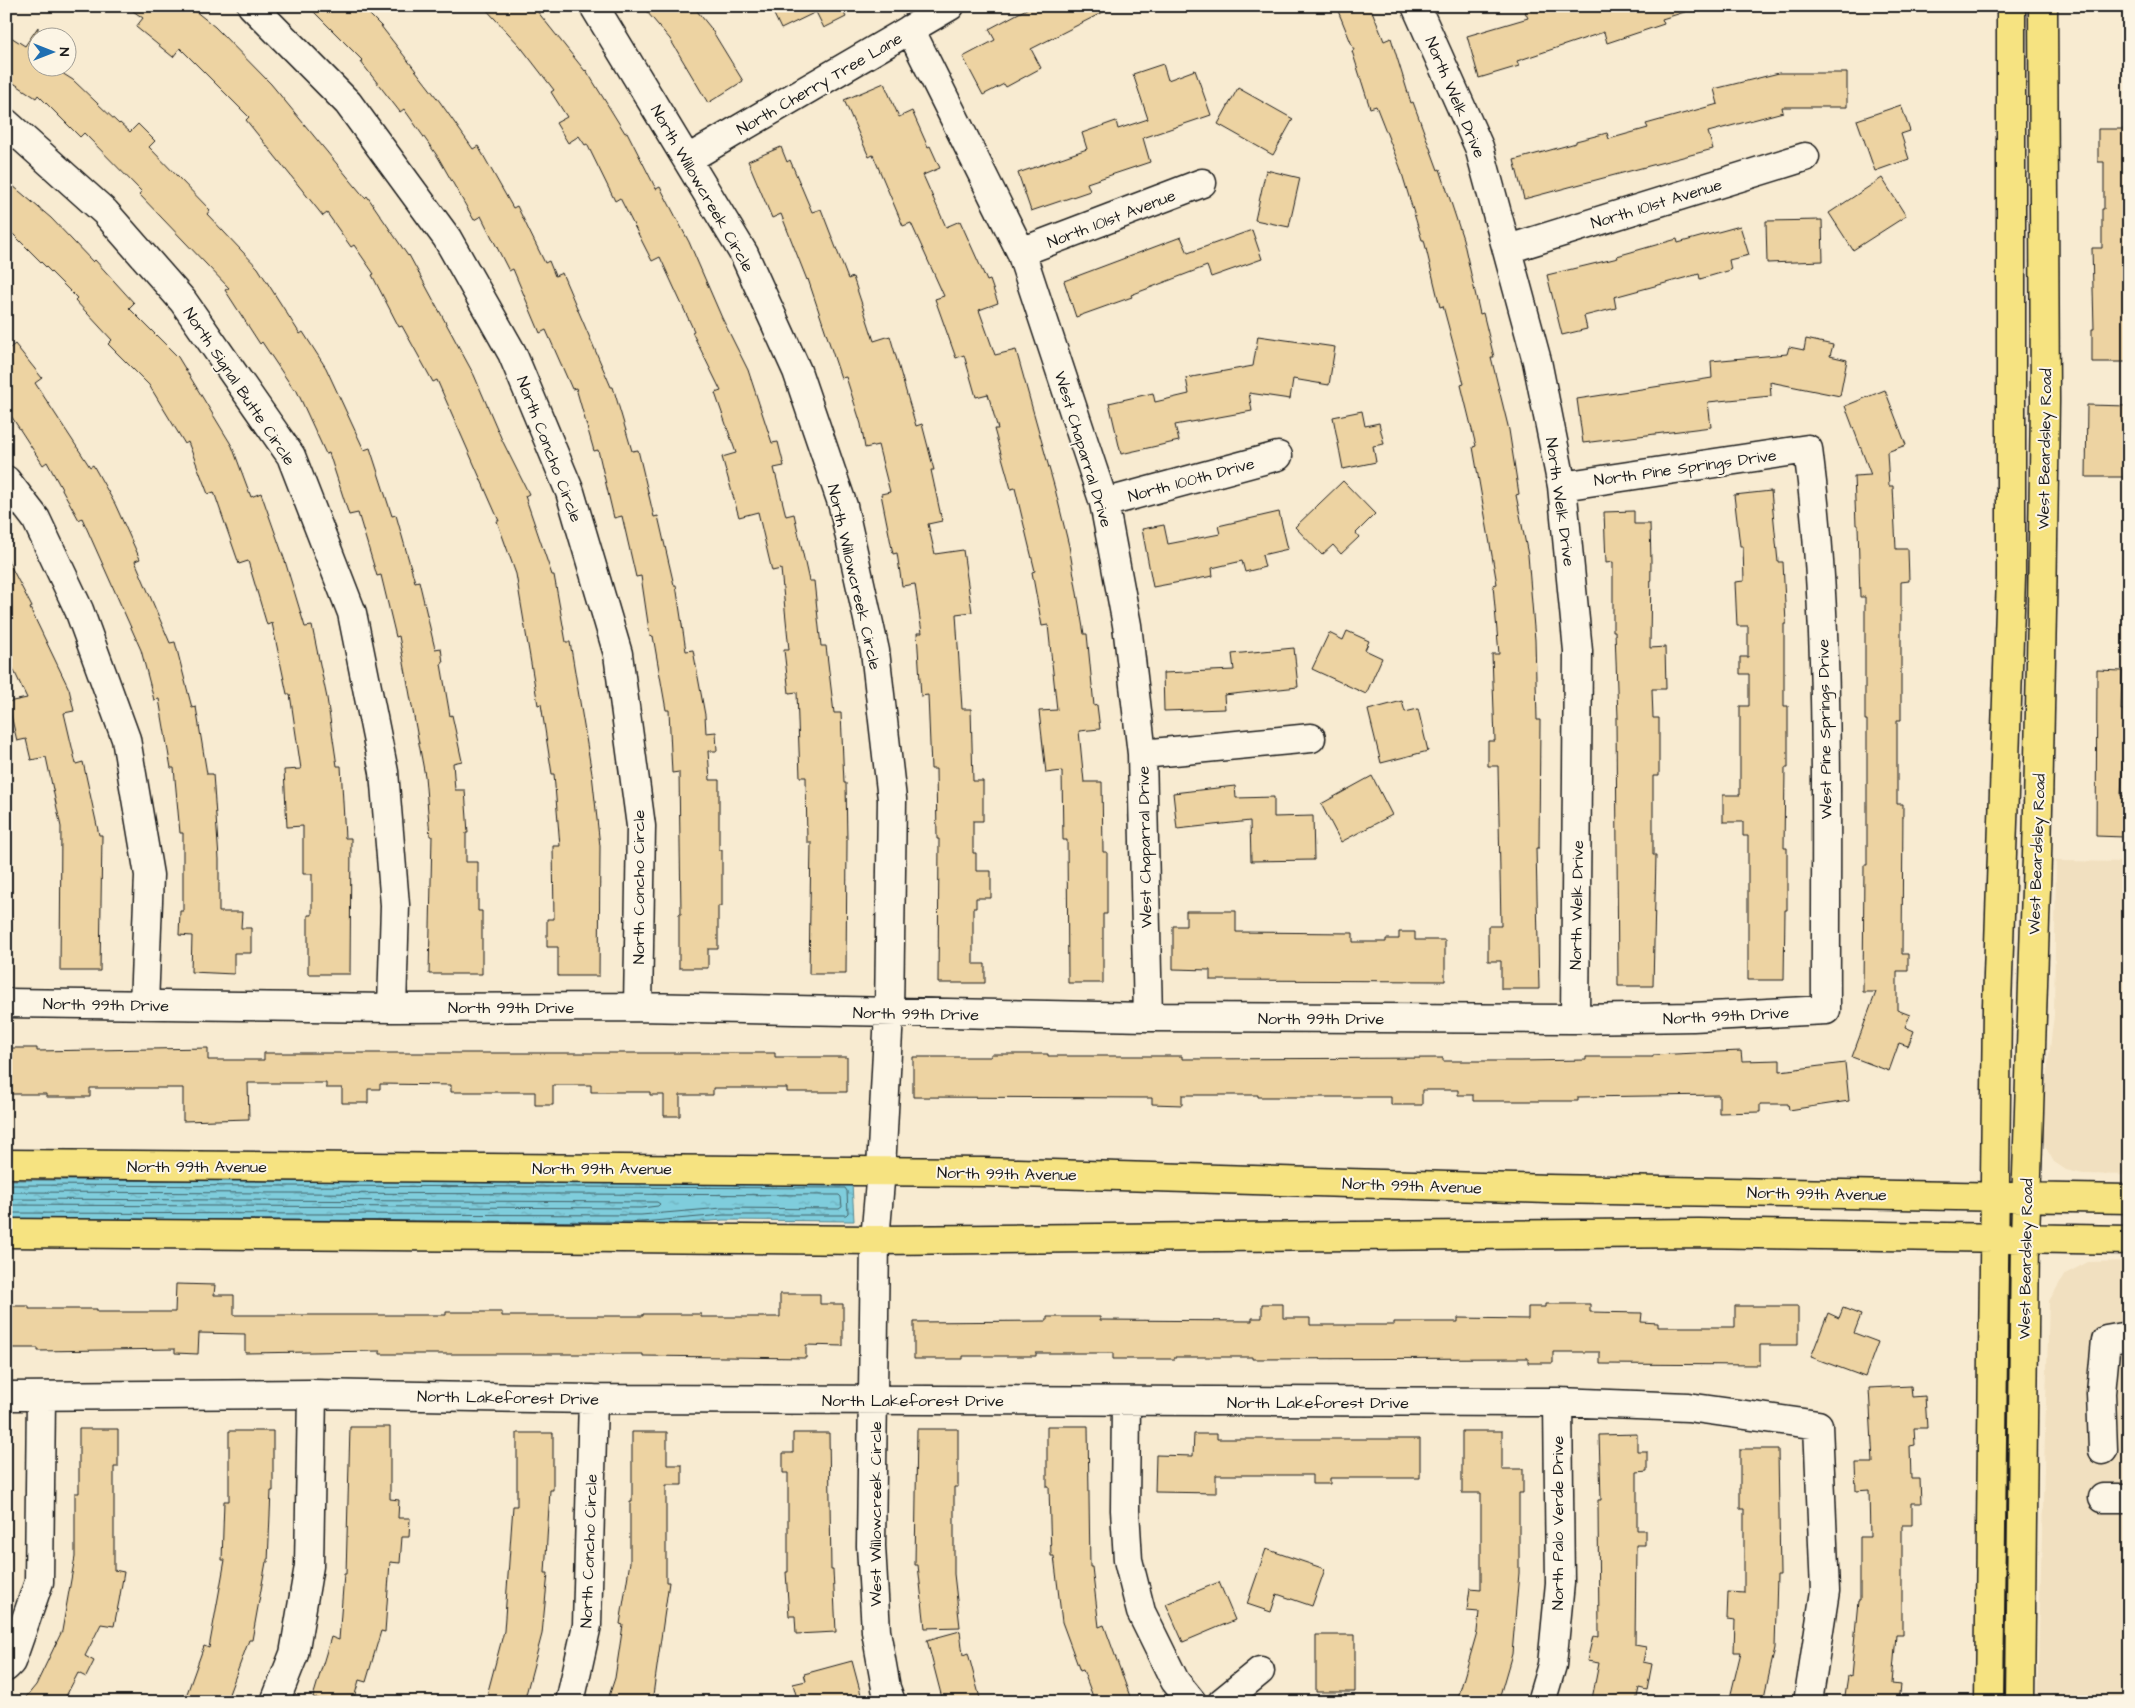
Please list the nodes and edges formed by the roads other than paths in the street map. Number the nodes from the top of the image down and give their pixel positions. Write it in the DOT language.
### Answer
graph roads {
  1 [pos="252,6"];
  2 [pos="594,6"];
  3 [pos="950,6"];
  4 [pos="2010,6"];
  5 [pos="2044,6"];
  6 [pos="1423,8"];
  7 [pos="910,30"];
  8 [pos="6,122"];
  9 [pos="1805,158"];
  10 [pos="688,159"];
  11 [pos="1202,183"];
  12 [pos="1508,249"];
  13 [pos="1021,252"];
  14 [pos="1808,449"];
  15 [pos="1278,456"];
  16 [pos="6,480"];
  17 [pos="1562,486"];
  18 [pos="1104,503"];
  19 [pos="2042,575"];
  20 [pos="2011,577"];
  21 [pos="1311,738"];
  22 [pos="1142,754"];
  23 [pos="6,1003"];
  24 [pos="144,1005"];
  25 [pos="638,1006"];
  26 [pos="392,1008"];
  27 [pos="1826,1010"];
  28 [pos="889,1013"];
  29 [pos="1148,1017"];
  30 [pos="1575,1019"];
  31 [pos="6,1164"];
  32 [pos="881,1170"];
  33 [pos="2010,1197"];
  34 [pos="2129,1199"];
  35 [pos="878,1206"];
  36 [pos="6,1234"];
  37 [pos="2008,1238"];
  38 [pos="875,1240"];
  39 [pos="2129,1240"];
  40 [pos="2129,1336"];
  41 [pos="312,1394"];
  42 [pos="6,1396"];
  43 [pos="41,1396"];
  44 [pos="593,1399"];
  45 [pos="874,1399"];
  46 [pos="1126,1402"];
  47 [pos="1558,1402"];
  48 [pos="2103,1450"];
  49 [pos="6,1668"];
  50 [pos="1260,1671"];
  51 [pos="275,1702"];
  52 [pos="570,1702"];
  53 [pos="891,1702"];
  54 [pos="1192,1702"];
  55 [pos="1222,1702"];
  56 [pos="1541,1702"];
  57 [pos="1808,1702"];
  58 [pos="1988,1702"];
  59 [pos="2020,1702"];
  1 -- 25 [label="street, North Concho Circle"];
  2 -- 10 [label="street, North Willowcreek Circle"];
  3 -- 7 [label="street, North Cherry Tree Lane"];
  4 -- 20 [label="main road, West Beardsley Road"];
  5 -- 19 [label="main road, West Beardsley Road"];
  6 -- 12 [label="street, North Welk Drive"];
  7 -- 10 [label="street, North Cherry Tree Lane"];
  7 -- 13 [label="street, West Chaparral Drive"];
  8 -- 26 [label="street, North Signal Butte Circle"];
  9 -- 12 [label="street, North 101st Avenue"];
  10 -- 28 [label="street, North Willowcreek Circle"];
  11 -- 13 [label="street, North 101st Avenue"];
  12 -- 17 [label="street, North Welk Drive"];
  13 -- 18 [label="street, West Chaparral Drive"];
  14 -- 17 [label="street, North Pine Springs Drive"];
  14 -- 27 [label="street, West Pine Springs Drive"];
  15 -- 18 [label="street, North 100th Drive"];
  16 -- 24 [label="street"];
  17 -- 30 [label="street, North Welk Drive"];
  18 -- 22 [label="street, West Chaparral Drive"];
  19 -- 20 [label="main road"];
  19 -- 33 [label="main road, West Beardsley Road"];
  20 -- 33 [label="main road, West Beardsley Road"];
  21 -- 22 [label="street"];
  22 -- 29 [label="street, West Chaparral Drive"];
  23 -- 24 [label="street, North 99th Drive"];
  24 -- 26 [label="street, North 99th Drive"];
  25 -- 26 [label="street, North 99th Drive"];
  25 -- 28 [label="street, North 99th Drive"];
  27 -- 30 [label="street, North 99th Drive"];
  28 -- 29 [label="street, North 99th Drive"];
  28 -- 32 [label="street, North Willowcreek Circle"];
  29 -- 30 [label="street, North 99th Drive"];
  31 -- 32 [label="main road, North 99th Avenue"];
  32 -- 33 [label="main road, North 99th Avenue"];
  32 -- 35 [label="street, North Willowcreek Circle"];
  33 -- 34 [label="main road, North 99th Avenue"];
  33 -- 37 [label="main road, West Beardsley Road"];
  35 -- 38 [label="street, West Willowcreek Circle"];
  36 -- 38 [label="main road"];
  37 -- 38 [label="main road"];
  37 -- 39 [label="main road"];
  37 -- 58 [label="main road, West Beardsley Road"];
  37 -- 59 [label="main road, West Beardsley Road"];
  38 -- 45 [label="street, West Willowcreek Circle"];
  40 -- 48 [label="street"];
  41 -- 43 [label="street, North Lakeforest Drive"];
  41 -- 44 [label="street, North Lakeforest Drive"];
  41 -- 51 [label="street"];
  42 -- 43 [label="street, North Lakeforest Drive"];
  43 -- 49 [label="street"];
  44 -- 45 [label="street, North Lakeforest Drive"];
  44 -- 52 [label="street, North Concho Circle"];
  45 -- 46 [label="street, North Lakeforest Drive"];
  45 -- 53 [label="street, West Willowcreek Circle"];
  46 -- 47 [label="street, North Lakeforest Drive"];
  46 -- 54 [label="street"];
  47 -- 56 [label="street, North Palo Verde Drive"];
  47 -- 57 [label="street, North Lakeforest Drive"];
  50 -- 55 [label="street"];
}
